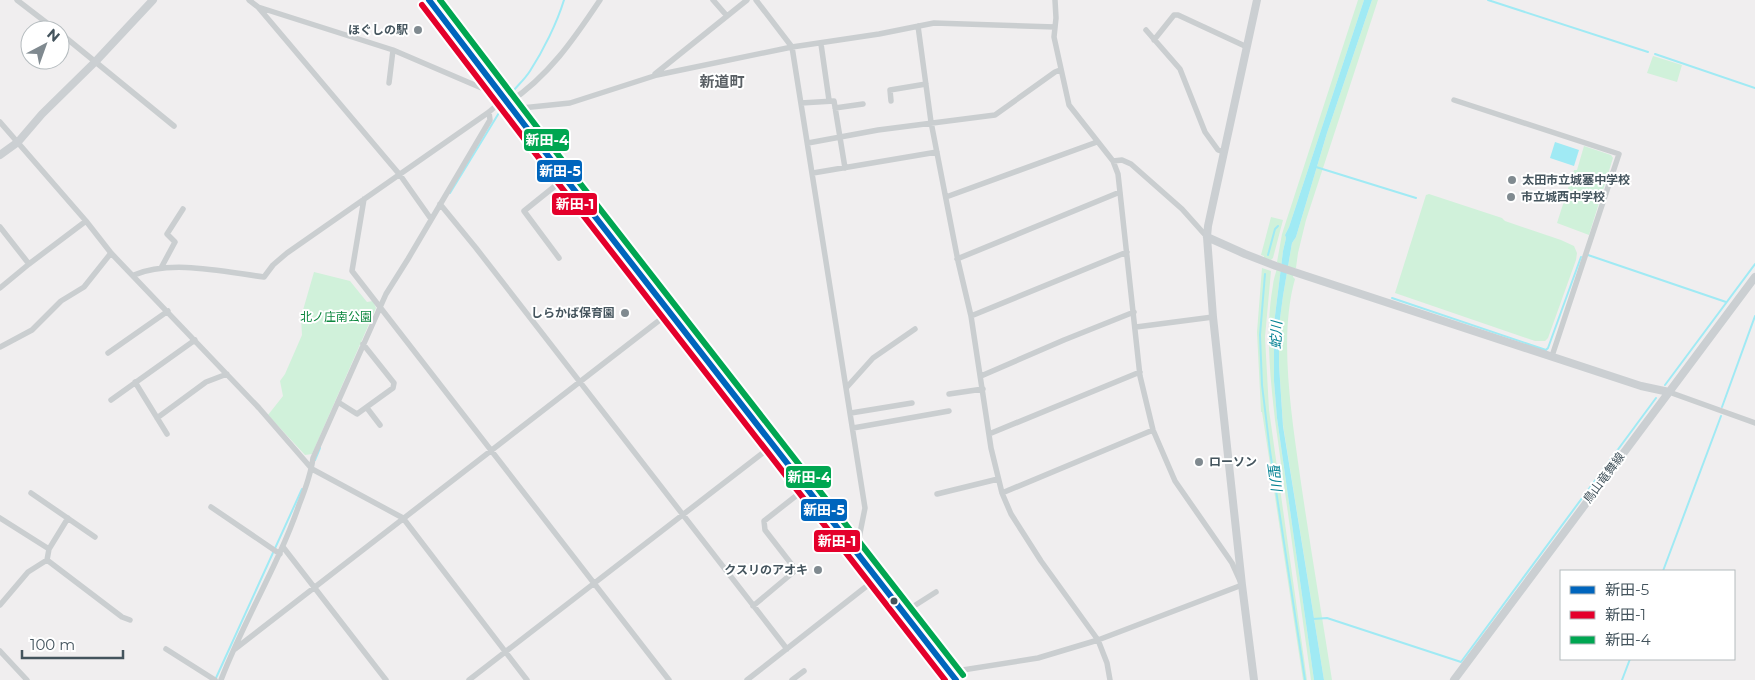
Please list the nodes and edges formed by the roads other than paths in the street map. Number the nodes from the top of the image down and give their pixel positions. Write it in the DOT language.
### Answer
graph roads {
  1 [pos="17,0"];
  2 [pos="153,0"];
  3 [pos="250,0"];
  4 [pos="429,0"];
  5 [pos="600,0"];
  6 [pos="713,0"];
  7 [pos="747,0"];
  8 [pos="756,0"];
  9 [pos="1054,0"];
  10 [pos="1257,0"];
  11 [pos="258,7"];
  12 [pos="727,16"];
  13 [pos="43,20"];
  14 [pos="918,26"];
  15 [pos="1055,27"];
  16 [pos="1146,30"];
  17 [pos="1154,40"];
  18 [pos="70,41"];
  19 [pos="821,44"];
  20 [pos="792,47"];
  21 [pos="1247,47"];
  22 [pos="393,50"];
  23 [pos="96,62"];
  24 [pos="1060,70"];
  25 [pos="652,76"];
  26 [pos="389,83"];
  27 [pos="926,84"];
  28 [pos="829,100"];
  29 [pos="1454,100"];
  30 [pos="891,101"];
  31 [pos="508,103"];
  32 [pos="801,103"];
  33 [pos="863,104"];
  34 [pos="835,108"];
  35 [pos="489,112"];
  36 [pos="0,122"];
  37 [pos="931,122"];
  38 [pos="174,126"];
  39 [pos="840,136"];
  40 [pos="18,142"];
  41 [pos="1097,142"];
  42 [pos="808,143"];
  43 [pos="937,152"];
  44 [pos="1224,152"];
  45 [pos="0,155"];
  46 [pos="1114,161"];
  47 [pos="845,168"];
  48 [pos="813,173"];
  49 [pos="400,175"];
  50 [pos="566,178"];
  51 [pos="1120,192"];
  52 [pos="946,197"];
  53 [pos="364,198"];
  54 [pos="440,204"];
  55 [pos="183,209"];
  56 [pos="431,219"];
  57 [pos="86,221"];
  58 [pos="0,227"];
  59 [pos="1207,237"];
  60 [pos="1127,252"];
  61 [pos="111,253"];
  62 [pos="559,258"];
  63 [pos="957,259"];
  64 [pos="29,264"];
  65 [pos="161,268"];
  66 [pos="134,276"];
  67 [pos="1755,277"];
  68 [pos="0,288"];
  69 [pos="380,308"];
  70 [pos="168,311"];
  71 [pos="670,312"];
  72 [pos="1134,312"];
  73 [pos="971,316"];
  74 [pos="1213,318"];
  75 [pos="1136,327"];
  76 [pos="915,329"];
  77 [pos="195,340"];
  78 [pos="363,344"];
  79 [pos="0,347"];
  80 [pos="108,352"];
  81 [pos="1552,356"];
  82 [pos="1140,372"];
  83 [pos="227,374"];
  84 [pos="981,376"];
  85 [pos="135,382"];
  86 [pos="579,382"];
  87 [pos="847,388"];
  88 [pos="983,389"];
  89 [pos="1669,392"];
  90 [pos="949,394"];
  91 [pos="111,400"];
  92 [pos="338,402"];
  93 [pos="912,403"];
  94 [pos="367,408"];
  95 [pos="949,411"];
  96 [pos="852,413"];
  97 [pos="157,418"];
  98 [pos="1755,423"];
  99 [pos="380,425"];
  100 [pos="853,428"];
  101 [pos="1153,430"];
  102 [pos="167,434"];
  103 [pos="989,434"];
  104 [pos="773,445"];
  105 [pos="491,450"];
  106 [pos="312,469"];
  107 [pos="998,479"];
  108 [pos="806,488"];
  109 [pos="30,493"];
  110 [pos="1002,493"];
  111 [pos="938,494"];
  112 [pos="211,507"];
  113 [pos="683,515"];
  114 [pos="0,518"];
  115 [pos="68,518"];
  116 [pos="403,518"];
  117 [pos="96,537"];
  118 [pos="283,547"];
  119 [pos="49,549"];
  120 [pos="855,550"];
  121 [pos="280,554"];
  122 [pos="47,560"];
  123 [pos="877,578"];
  124 [pos="594,584"];
  125 [pos="1242,585"];
  126 [pos="314,587"];
  127 [pos="936,592"];
  128 [pos="0,605"];
  129 [pos="753,606"];
  130 [pos="903,613"];
  131 [pos="130,620"];
  132 [pos="1098,640"];
  133 [pos="166,649"];
  134 [pos="787,649"];
  135 [pos="232,650"];
  136 [pos="0,651"];
  137 [pos="506,652"];
  138 [pos="804,671"];
  139 [pos="950,672"];
  140 [pos="27,680"];
  141 [pos="215,680"];
  142 [pos="221,680"];
  143 [pos="386,680"];
  144 [pos="469,680"];
  145 [pos="527,680"];
  146 [pos="669,680"];
  147 [pos="747,680"];
  148 [pos="792,680"];
  149 [pos="956,680"];
  150 [pos="1110,680"];
  151 [pos="1254,680"];
  152 [pos="1454,680"];
  1 -- 13 [label="street"];
  2 -- 23 [label="street"];
  3 -- 11 [label="street"];
  4 -- 31 [label="main road"];
  5 -- 31 [label="street"];
  6 -- 12 [label="street"];
  7 -- 12 [label="street"];
  8 -- 20 [label="street"];
  9 -- 15 [label="street"];
  10 -- 21 [label="street"];
  11 -- 22 [label="street"];
  11 -- 49 [label="street"];
  12 -- 25 [label="street"];
  14 -- 15 [label="street"];
  14 -- 19 [label="street"];
  14 -- 27 [label="street"];
  15 -- 24 [label="street"];
  16 -- 17 [label="street"];
  17 -- 21 [label="street"];
  17 -- 44 [label="street"];
  18 -- 23 [label="street"];
  19 -- 20 [label="street"];
  19 -- 28 [label="street"];
  20 -- 25 [label="street"];
  20 -- 32 [label="street"];
  21 -- 44 [label="street"];
  22 -- 26 [label="street"];
  22 -- 31 [label="street"];
  23 -- 38 [label="street"];
  23 -- 40 [label="street"];
  24 -- 37 [label="street"];
  24 -- 41 [label="street"];
  25 -- 31 [label="street"];
  27 -- 30 [label="street"];
  27 -- 37 [label="street"];
  28 -- 32 [label="street"];
  28 -- 34 [label="street"];
  29 -- 81 [label="street"];
  31 -- 35 [label="street"];
  31 -- 50 [label="main road"];
  32 -- 42 [label="street"];
  33 -- 34 [label="street"];
  34 -- 39 [label="street"];
  35 -- 49 [label="street"];
  35 -- 54 [label="street"];
  36 -- 40 [label="street"];
  37 -- 39 [label="street"];
  37 -- 43 [label="street"];
  39 -- 42 [label="street"];
  39 -- 47 [label="street"];
  40 -- 45 [label="street"];
  40 -- 57 [label="street"];
  41 -- 46 [label="street"];
  41 -- 52 [label="street"];
  42 -- 48 [label="street"];
  43 -- 47 [label="street"];
  43 -- 52 [label="street"];
  44 -- 59 [label="street"];
  46 -- 51 [label="street"];
  46 -- 59 [label="street"];
  47 -- 48 [label="street"];
  48 -- 87 [label="street"];
  49 -- 53 [label="street"];
  49 -- 56 [label="street"];
  50 -- 62 [label="street"];
  50 -- 71 [label="main road"];
  51 -- 60 [label="street"];
  51 -- 63 [label="street"];
  52 -- 63 [label="street"];
  53 -- 65 [label="street"];
  53 -- 69 [label="street"];
  54 -- 56 [label="street"];
  54 -- 86 [label="street"];
  55 -- 65 [label="street"];
  56 -- 69 [label="street"];
  57 -- 61 [label="street"];
  57 -- 64 [label="street"];
  58 -- 64 [label="street"];
  59 -- 74 [label="street"];
  59 -- 81 [label="street"];
  60 -- 72 [label="street"];
  60 -- 73 [label="street"];
  61 -- 66 [label="street"];
  61 -- 79 [label="street"];
  63 -- 73 [label="street"];
  64 -- 68 [label="street"];
  65 -- 66 [label="street"];
  66 -- 70 [label="street"];
  67 -- 89 [label="street, 鳥山竜舞線"];
  69 -- 78 [label="street"];
  69 -- 105 [label="street"];
  70 -- 77 [label="street"];
  70 -- 80 [label="street"];
  71 -- 86 [label="street"];
  71 -- 104 [label="main road"];
  72 -- 75 [label="street"];
  72 -- 84 [label="street"];
  73 -- 84 [label="street"];
  74 -- 75 [label="street"];
  74 -- 125 [label="street"];
  75 -- 82 [label="street"];
  76 -- 87 [label="street"];
  77 -- 83 [label="street"];
  77 -- 85 [label="street"];
  78 -- 92 [label="street"];
  78 -- 94 [label="street"];
  81 -- 89 [label="street"];
  82 -- 101 [label="street"];
  82 -- 103 [label="street"];
  83 -- 97 [label="street"];
  83 -- 106 [label="street"];
  84 -- 88 [label="street"];
  85 -- 91 [label="street"];
  85 -- 97 [label="street"];
  86 -- 105 [label="street"];
  86 -- 113 [label="street"];
  87 -- 96 [label="street"];
  88 -- 90 [label="street"];
  88 -- 103 [label="street"];
  89 -- 98 [label="street"];
  89 -- 152 [label="street, 鳥山竜舞線"];
  92 -- 94 [label="street"];
  92 -- 106 [label="street"];
  93 -- 96 [label="street"];
  94 -- 99 [label="street"];
  95 -- 100 [label="street"];
  96 -- 100 [label="street"];
  97 -- 102 [label="street"];
  100 -- 120 [label="street"];
  101 -- 110 [label="street"];
  101 -- 125 [label="street"];
  103 -- 107 [label="street"];
  104 -- 108 [label="main road"];
  104 -- 113 [label="street"];
  105 -- 116 [label="street"];
  105 -- 124 [label="street"];
  106 -- 116 [label="street"];
  106 -- 118 [label="street"];
  107 -- 110 [label="street"];
  107 -- 111 [label="street"];
  108 -- 120 [label="main road"];
  108 -- 129 [label="street"];
  109 -- 115 [label="street"];
  110 -- 132 [label="street"];
  112 -- 121 [label="street"];
  113 -- 124 [label="street"];
  113 -- 129 [label="street"];
  114 -- 119 [label="street"];
  115 -- 117 [label="street"];
  115 -- 119 [label="street"];
  116 -- 126 [label="street"];
  116 -- 137 [label="street"];
  118 -- 121 [label="street"];
  118 -- 126 [label="street"];
  119 -- 122 [label="street"];
  120 -- 123 [label="main road"];
  121 -- 135 [label="street"];
  122 -- 128 [label="street"];
  122 -- 131 [label="street"];
  123 -- 130 [label="main road"];
  123 -- 134 [label="street"];
  124 -- 137 [label="street"];
  124 -- 146 [label="street"];
  125 -- 132 [label="street"];
  125 -- 151 [label="street"];
  126 -- 135 [label="street"];
  126 -- 143 [label="street"];
  127 -- 130 [label="street"];
  129 -- 134 [label="street"];
  130 -- 139 [label="main road"];
  132 -- 139 [label="street"];
  132 -- 150 [label="street"];
  133 -- 141 [label="street"];
  134 -- 147 [label="street"];
  135 -- 142 [label="street"];
  136 -- 140 [label="street"];
  137 -- 144 [label="street"];
  137 -- 145 [label="street"];
  138 -- 148 [label="street"];
  139 -- 149 [label="main road"];
}
